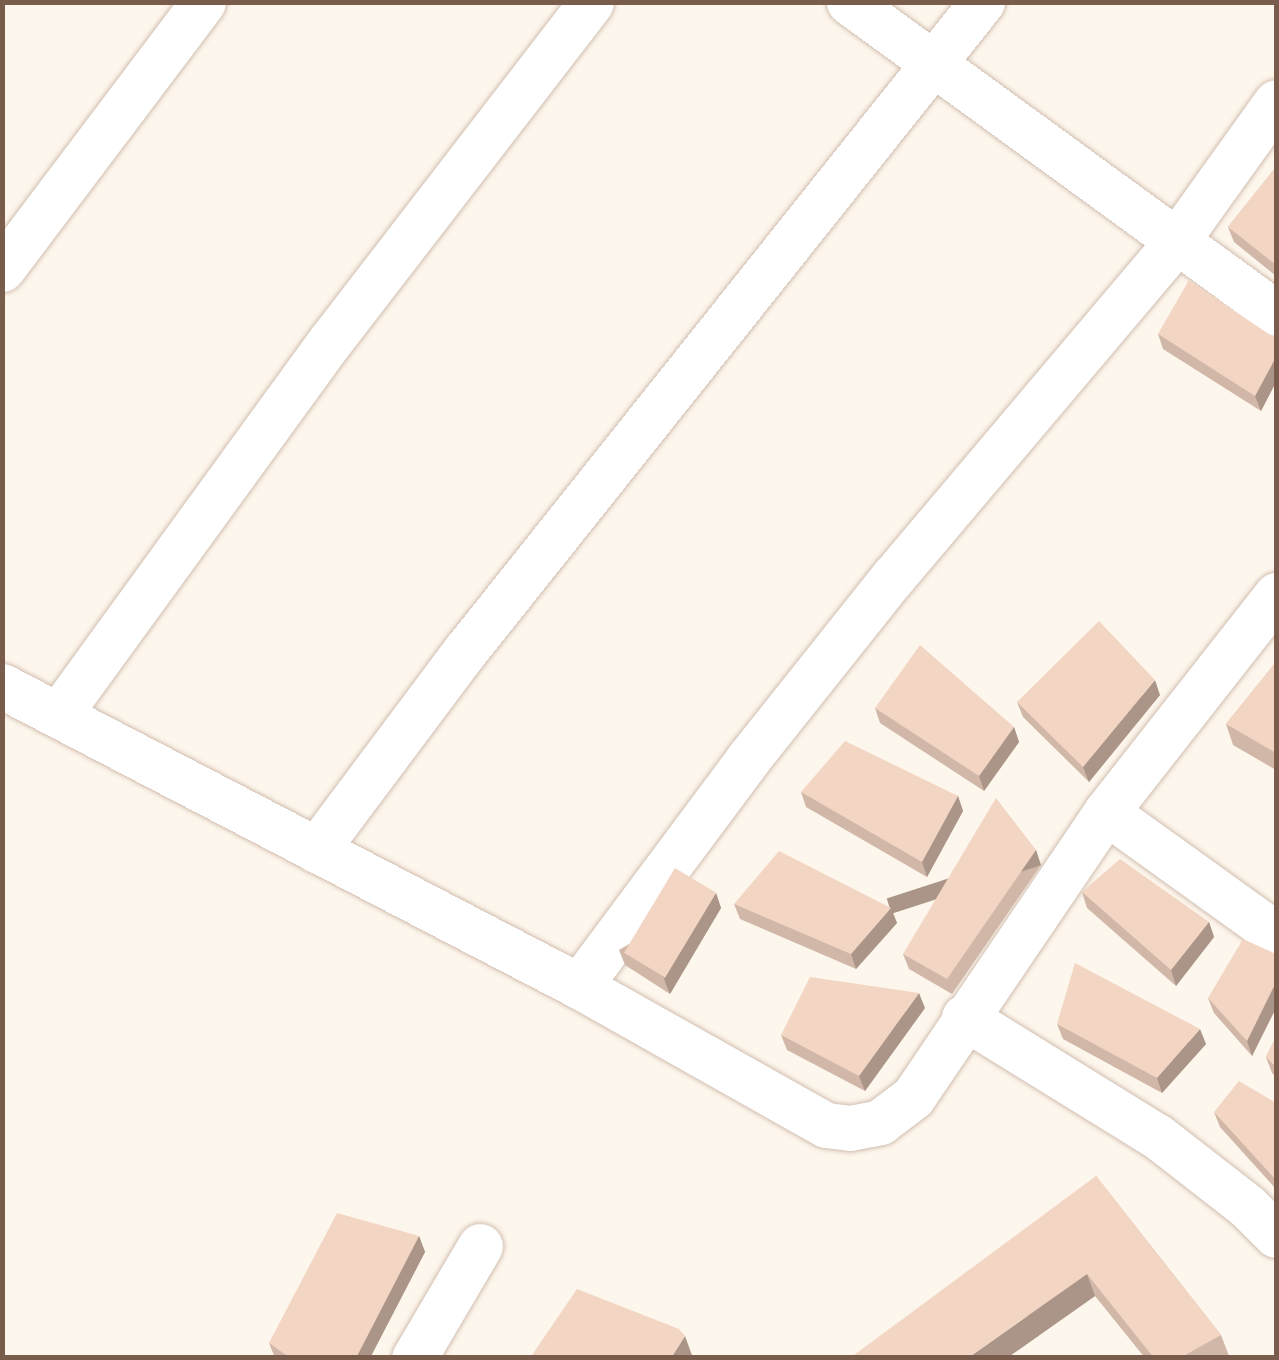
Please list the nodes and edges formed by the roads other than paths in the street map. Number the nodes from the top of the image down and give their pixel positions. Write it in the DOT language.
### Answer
graph roads {
  1 [pos="204,2"];
  2 [pos="591,2"];
  3 [pos="849,2"];
  4 [pos="982,2"];
  5 [pos="937,63"];
  6 [pos="1276,102"];
  7 [pos="1175,243"];
  8 [pos="2,269"];
  9 [pos="1276,312"];
  10 [pos="1276,596"];
  11 [pos="2,686"];
  12 [pos="59,714"];
  13 [pos="1106,812"];
  14 [pos="316,850"];
  15 [pos="1276,934"];
  16 [pos="578,986"];
  17 [pos="964,1017"];
  18 [pos="1276,1234"];
  19 [pos="480,1246"];
  20 [pos="414,1358"];
  1 -- 8 [label="street"];
  2 -- 12 [label="street"];
  3 -- 5 [label="street"];
  4 -- 5 [label="street"];
  5 -- 7 [label="street"];
  5 -- 14 [label="street"];
  6 -- 7 [label="street"];
  7 -- 9 [label="street"];
  7 -- 16 [label="street"];
  10 -- 13 [label="street"];
  11 -- 12 [label="street"];
  12 -- 14 [label="street"];
  13 -- 15 [label="street"];
  13 -- 17 [label="street"];
  14 -- 16 [label="street"];
  16 -- 17 [label="street"];
  17 -- 18 [label="street"];
  19 -- 20 [label="street"];
}
